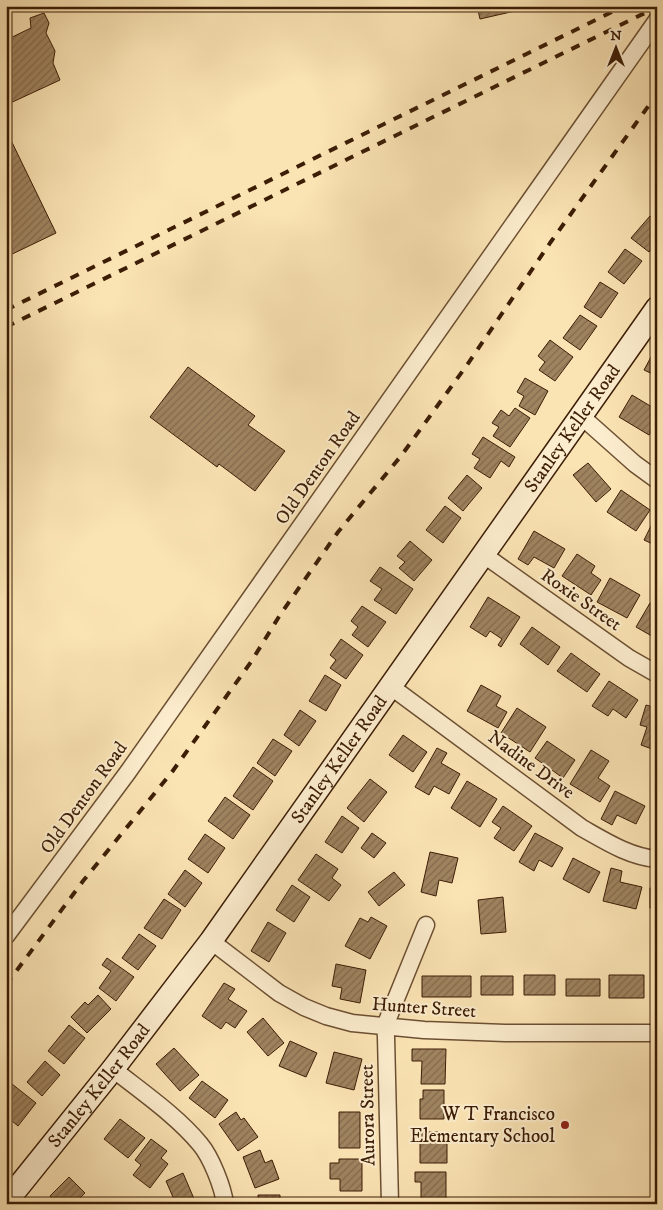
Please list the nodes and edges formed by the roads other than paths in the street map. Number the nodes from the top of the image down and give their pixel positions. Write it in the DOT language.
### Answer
graph roads {
  1 [pos="657,20"];
  2 [pos="657,308"];
  3 [pos="581,416"];
  4 [pos="657,480"];
  5 [pos="484,555"];
  6 [pos="657,674"];
  7 [pos="390,686"];
  8 [pos="657,859"];
  9 [pos="426,925"];
  10 [pos="6,936"];
  11 [pos="211,941"];
  12 [pos="385,1026"];
  13 [pos="657,1033"];
  14 [pos="113,1069"];
  15 [pos="14,1200"];
  16 [pos="225,1204"];
  17 [pos="390,1204"];
  1 -- 10 [label="street, Old Denton Road"];
  2 -- 3 [label="street, Stanley Keller Road"];
  3 -- 4 [label="street"];
  3 -- 5 [label="street, Stanley Keller Road"];
  5 -- 6 [label="street, Roxie Street"];
  5 -- 7 [label="street, Stanley Keller Road"];
  7 -- 8 [label="street, Nadine Drive"];
  7 -- 11 [label="street, Stanley Keller Road"];
  9 -- 12 [label="street"];
  11 -- 12 [label="street, Hunter Street"];
  11 -- 14 [label="street, Stanley Keller Road"];
  12 -- 13 [label="street, Hunter Street"];
  12 -- 17 [label="street, Aurora Street"];
  14 -- 15 [label="street, Stanley Keller Road"];
  14 -- 16 [label="street"];
}
